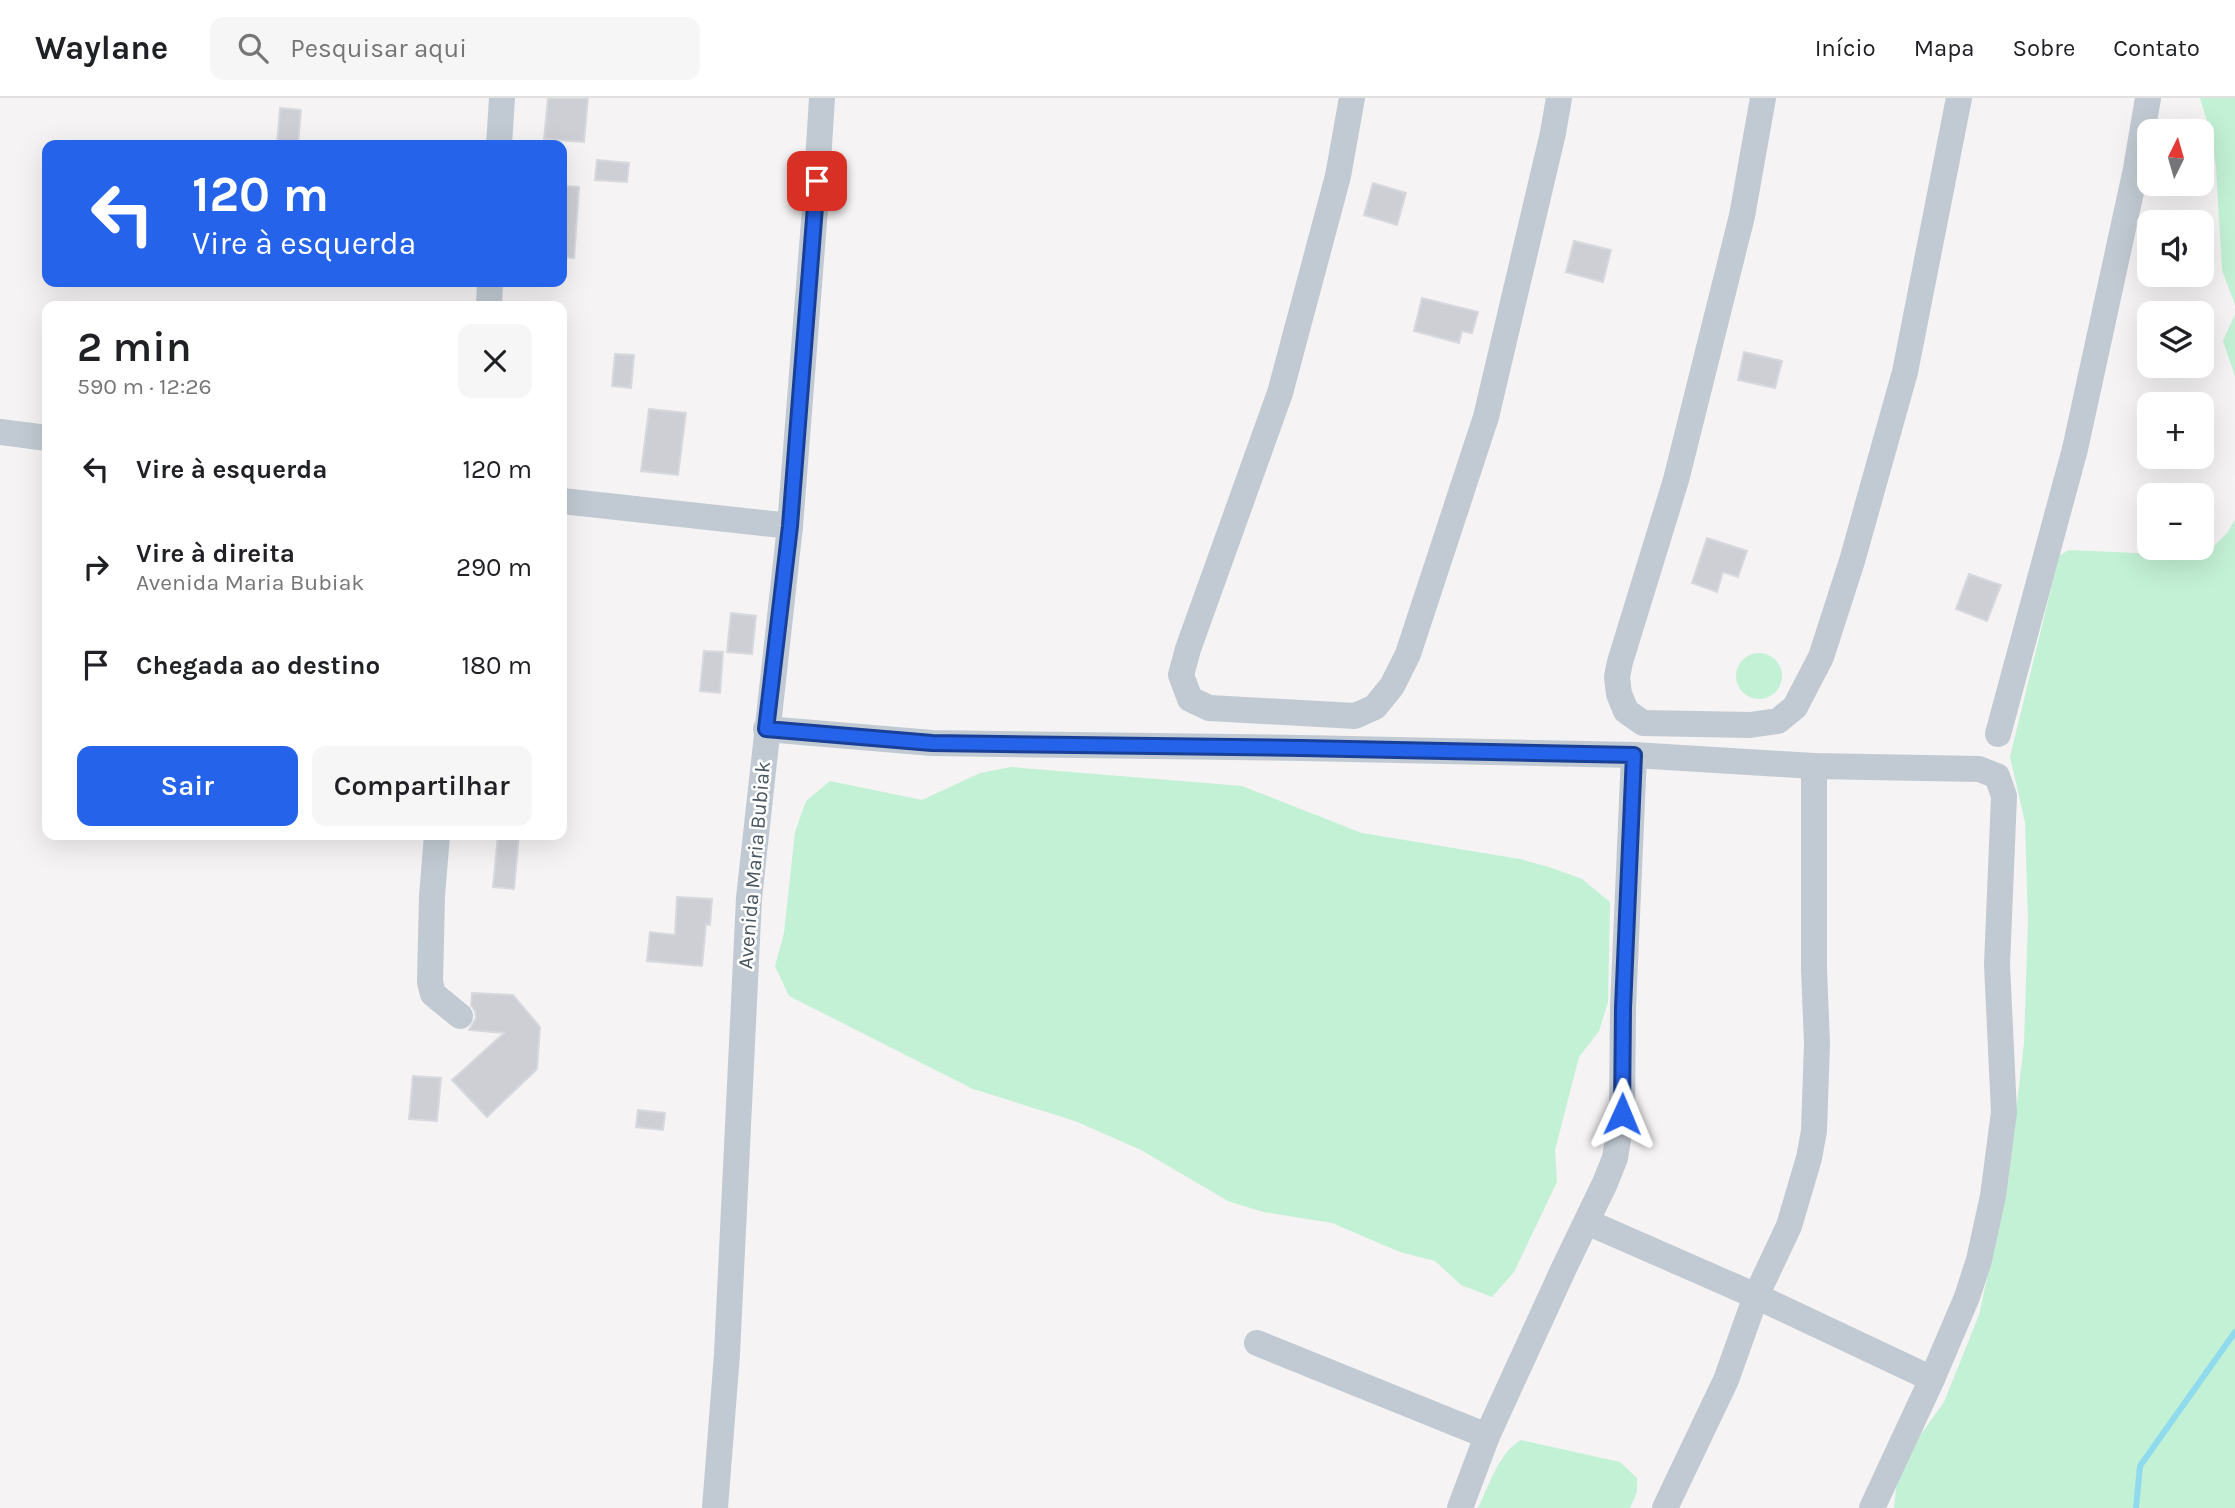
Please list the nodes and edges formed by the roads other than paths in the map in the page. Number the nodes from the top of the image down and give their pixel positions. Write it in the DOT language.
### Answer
graph roads {
  1 [pos="502,98"];
  2 [pos="822,98"];
  3 [pos="1352,98"];
  4 [pos="1559,98"];
  5 [pos="1763,98"];
  6 [pos="1959,98"];
  7 [pos="2148,98"];
  8 [pos="499,140"];
  9 [pos="0,432"];
  10 [pos="42,437"];
  11 [pos="567,502"];
  12 [pos="790,526"];
  13 [pos="766,729"];
  14 [pos="1997,734"];
  15 [pos="1634,755"];
  16 [pos="1814,766"];
  17 [pos="438,840"];
  18 [pos="460,1016"];
  19 [pos="1587,1222"];
  20 [pos="1756,1296"];
  21 [pos="1257,1343"];
  22 [pos="1932,1379"];
  23 [pos="1486,1436"];
  24 [pos="715,1508"];
  25 [pos="1460,1508"];
  26 [pos="1665,1508"];
  27 [pos="1872,1508"];
  1 -- 8 [label="street"];
  2 -- 12 [label="street, Avenida Maria Bubiak"];
  3 -- 4 [label="street"];
  5 -- 6 [label="street"];
  7 -- 14 [label="street"];
  9 -- 10 [label="street"];
  11 -- 12 [label="street"];
  12 -- 13 [label="street, Avenida Maria Bubiak"];
  13 -- 15 [label="street"];
  13 -- 24 [label="street, Avenida Maria Bubiak"];
  15 -- 16 [label="street"];
  15 -- 19 [label="street"];
  16 -- 20 [label="street"];
  16 -- 22 [label="street"];
  17 -- 18 [label="street"];
  19 -- 20 [label="street"];
  19 -- 23 [label="street"];
  20 -- 22 [label="street"];
  20 -- 26 [label="street"];
  21 -- 23 [label="street"];
  22 -- 27 [label="street"];
  23 -- 25 [label="street"];
}
